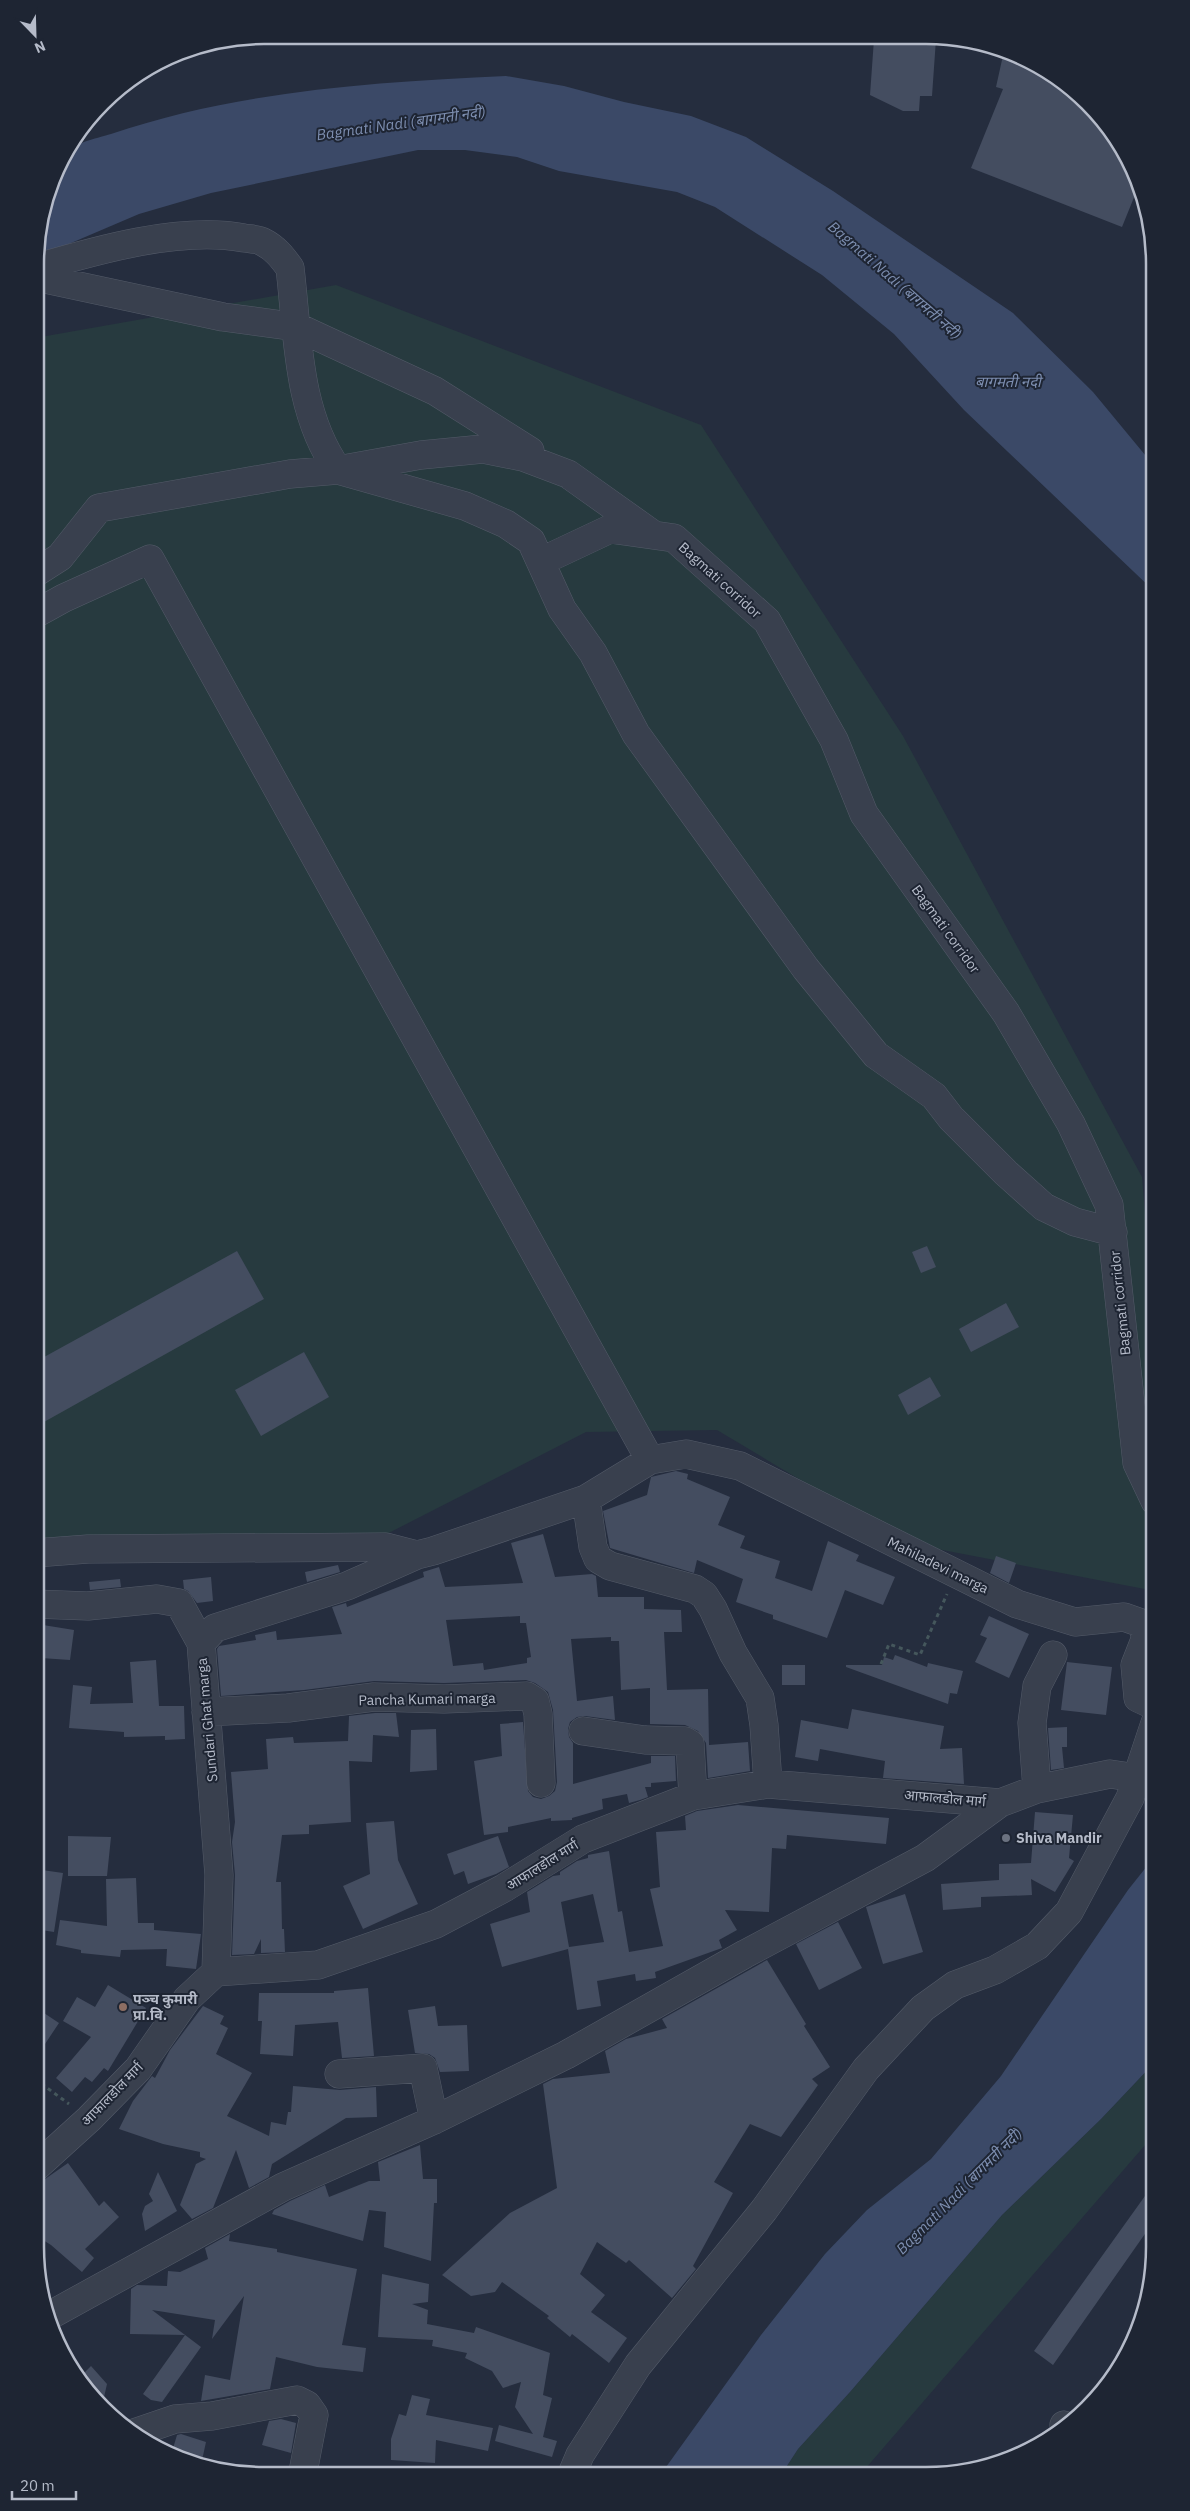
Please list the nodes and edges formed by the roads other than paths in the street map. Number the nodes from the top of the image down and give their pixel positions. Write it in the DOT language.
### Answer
graph roads {
  1 [pos="44,266"];
  2 [pos="44,279"];
  3 [pos="297,327"];
  4 [pos="338,470"];
  5 [pos="568,474"];
  6 [pos="658,537"];
  7 [pos="542,562"];
  8 [pos="44,567"];
  9 [pos="44,609"];
  10 [pos="1113,1232"];
  11 [pos="650,1460"];
  12 [pos="1146,1482"];
  13 [pos="586,1499"];
  14 [pos="44,1552"];
  15 [pos="417,1555"];
  16 [pos="44,1604"];
  17 [pos="1146,1637"];
  18 [pos="1146,1637"];
  19 [pos="201,1644"];
  20 [pos="1053,1655"];
  21 [pos="1146,1702"];
  22 [pos="206,1712"];
  23 [pos="583,1731"];
  24 [pos="1146,1750"];
  25 [pos="541,1783"];
  26 [pos="768,1784"];
  27 [pos="1133,1788"];
  28 [pos="1036,1789"];
  29 [pos="693,1796"];
  30 [pos="1000,1803"];
  31 [pos="216,1972"];
  32 [pos="339,2074"];
  33 [pos="434,2120"];
  34 [pos="44,2160"];
  35 [pos="53,2313"];
  36 [pos="142,2430"];
  37 [pos="304,2467"];
  38 [pos="575,2467"];
  1 -- 3 [label="street"];
  2 -- 3 [label="street"];
  3 -- 4 [label="street"];
  3 -- 5 [label="street"];
  4 -- 5 [label="street"];
  4 -- 7 [label="street"];
  4 -- 8 [label="street"];
  5 -- 6 [label="street"];
  6 -- 7 [label="street, Bagmati corridor"];
  6 -- 10 [label="street, Bagmati corridor"];
  7 -- 10 [label="street"];
  9 -- 11 [label="street"];
  10 -- 12 [label="street, Bagmati corridor"];
  11 -- 13 [label="street, Sundari Ghat marga"];
  11 -- 17 [label="street, Mahiladevi marga"];
  13 -- 15 [label="street, Sundari Ghat marga"];
  13 -- 26 [label="street"];
  14 -- 15 [label="street"];
  15 -- 19 [label="street, Sundari Ghat marga"];
  16 -- 19 [label="street"];
  18 -- 21 [label="street, Mahiladevi marga"];
  19 -- 22 [label="street, Sundari Ghat marga"];
  20 -- 28 [label="street"];
  22 -- 25 [label="street, Pancha Kumari marga"];
  22 -- 31 [label="street, Sundari Ghat marga"];
  23 -- 29 [label="street"];
  24 -- 27 [label="street"];
  26 -- 29 [label="street, आफालडोल मार्ग"];
  26 -- 30 [label="street, आफालडोल मार्ग"];
  27 -- 28 [label="street, आफालडोल मार्ग"];
  27 -- 38 [label="street"];
  28 -- 30 [label="street, आफालडोल मार्ग"];
  29 -- 31 [label="street, आफालडोल मार्ग"];
  30 -- 33 [label="street"];
  31 -- 34 [label="street, आफालडोल मार्ग"];
  32 -- 33 [label="street"];
  33 -- 35 [label="street"];
  36 -- 37 [label="street"];
}
